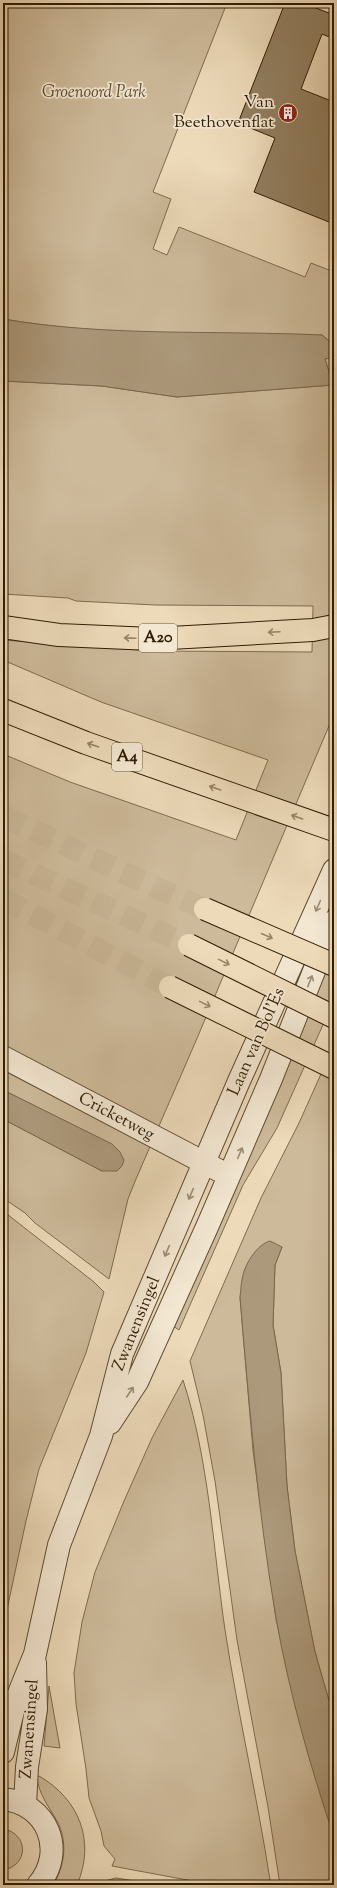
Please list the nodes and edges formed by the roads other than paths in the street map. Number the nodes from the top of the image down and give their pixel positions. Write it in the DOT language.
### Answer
graph roads {
  1 [pos="334,626"];
  2 [pos="3,627"];
  3 [pos="3,710"];
  4 [pos="334,830"];
  5 [pos="334,870"];
  6 [pos="205,909"];
  7 [pos="334,921"];
  8 [pos="189,945"];
  9 [pos="334,965"];
  10 [pos="170,987"];
  11 [pos="334,1016"];
  12 [pos="3,1057"];
  13 [pos="334,1068"];
  14 [pos="204,1164"];
  15 [pos="230,1176"];
  16 [pos="182,1216"];
  17 [pos="207,1227"];
  18 [pos="101,1436"];
  19 [pos="35,1654"];
  20 [pos="3,1752"];
  21 [pos="3,1799"];
  22 [pos="25,1805"];
  23 [pos="38,1885"];
  1 -- 2 [label="highway, A20, one-way"];
  4 -- 3 [label="highway, A4, one-way"];
  5 -- 14 [label="street, Laan van Bol'Es, one-way"];
  6 -- 9 [label="highway, one-way, bridge"];
  15 -- 7 [label="street, Laan van Bol'Es, one-way"];
  8 -- 11 [label="highway, one-way, bridge"];
  10 -- 13 [label="highway, one-way, bridge"];
  12 -- 14 [label="street, Cricketweg"];
  14 -- 15 [label="street, Cricketweg"];
  14 -- 16 [label="street, Laan van Bol'Es, one-way"];
  15 -- 17 [label="street, Laan van Bol'Es"];
  16 -- 18 [label="street, Zwanensingel, one-way"];
  18 -- 17 [label="street, Zwanensingel, one-way"];
  18 -- 19 [label="street, Zwanensingel"];
  19 -- 20 [label="street, Zwanensingel"];
  19 -- 22 [label="street, Zwanensingel"];
  21 -- 22 [label="street"];
  22 -- 23 [label="street"];
}
